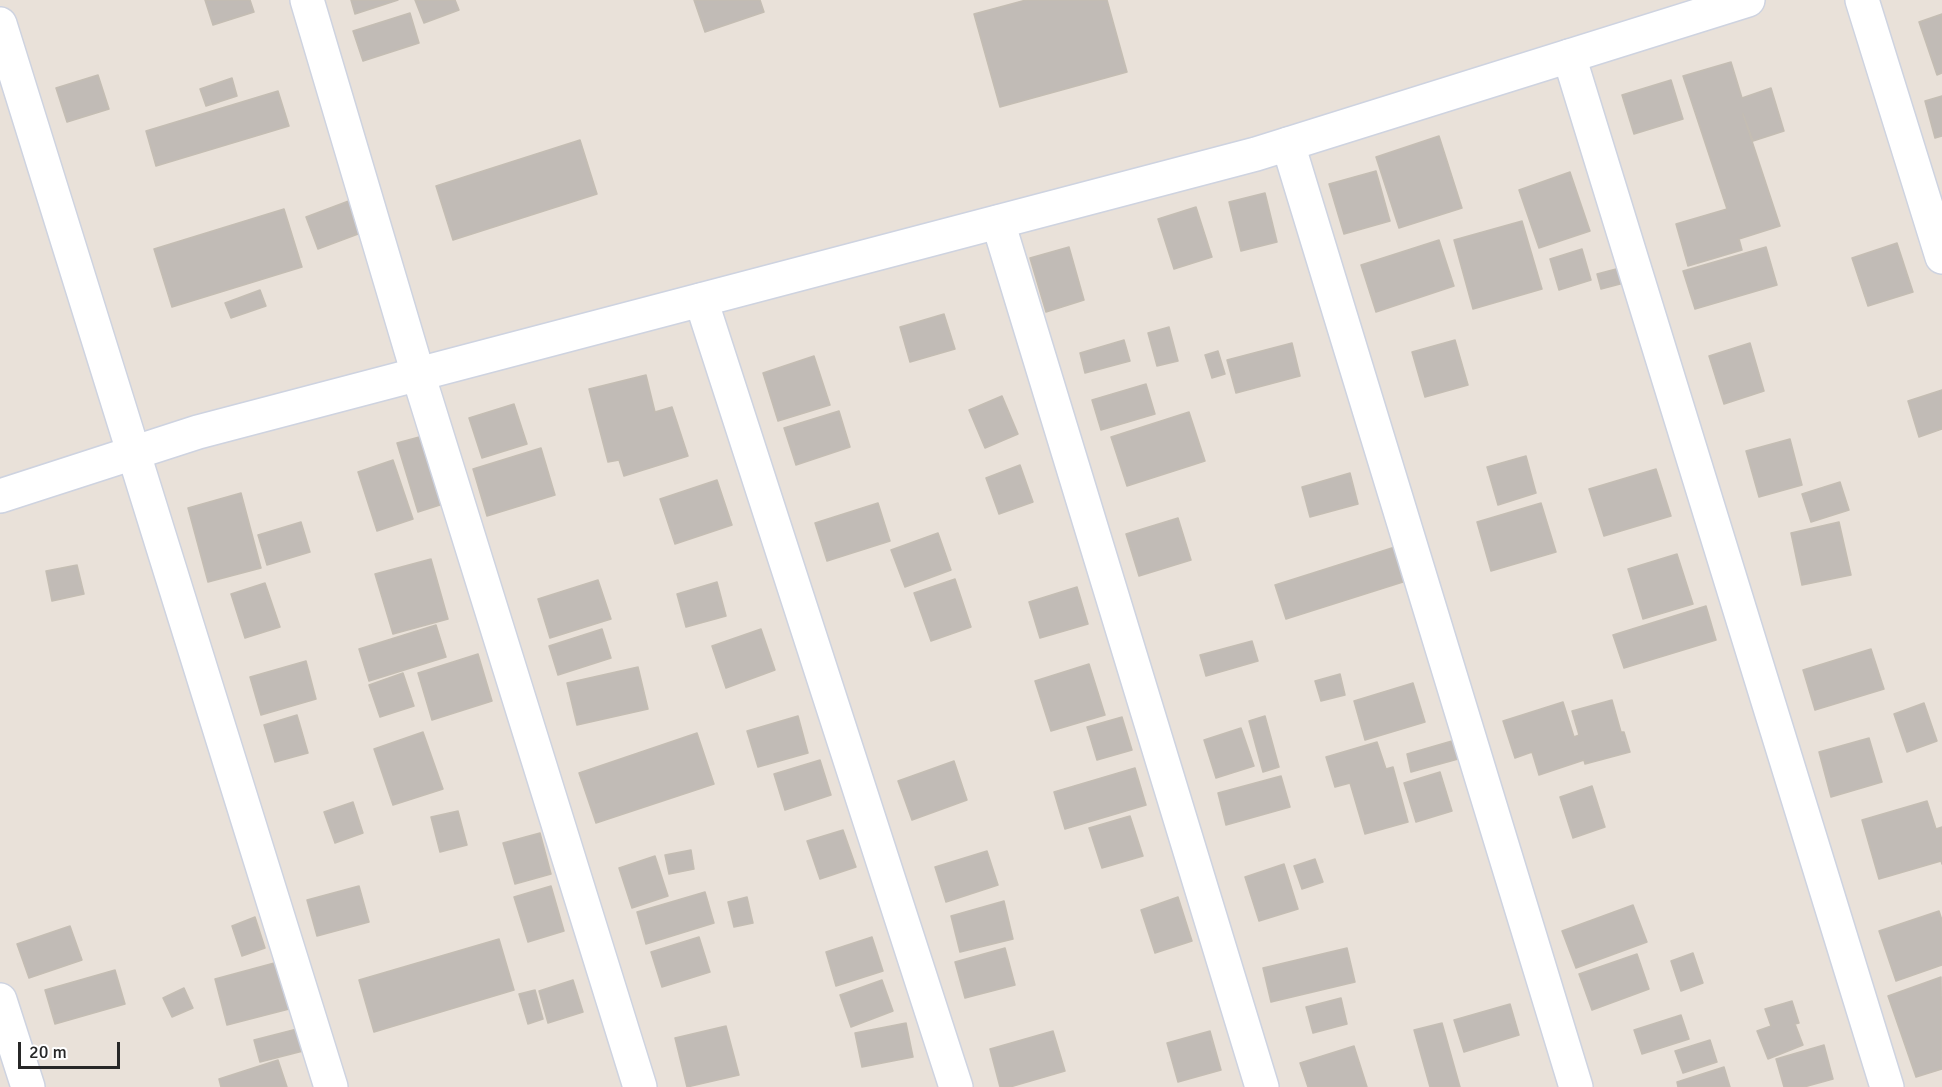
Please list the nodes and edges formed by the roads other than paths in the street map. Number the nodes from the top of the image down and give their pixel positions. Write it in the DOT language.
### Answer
graph roads {
  1 [pos="307,0"];
  2 [pos="1748,0"];
  3 [pos="1862,0"];
  4 [pos="0,24"];
  5 [pos="1569,56"];
  6 [pos="1288,144"];
  7 [pos="998,222"];
  8 [pos="1942,257"];
  9 [pos="701,300"];
  10 [pos="418,374"];
  11 [pos="134,453"];
  12 [pos="0,496"];
  13 [pos="0,1000"];
  14 [pos="28,1087"];
  15 [pos="331,1087"];
  16 [pos="640,1087"];
  17 [pos="956,1087"];
  18 [pos="1262,1087"];
  19 [pos="1576,1087"];
  20 [pos="1887,1087"];
  1 -- 10 [label="street"];
  2 -- 5 [label="street"];
  3 -- 8 [label="street"];
  4 -- 11 [label="street"];
  5 -- 6 [label="street"];
  5 -- 20 [label="street"];
  6 -- 7 [label="street"];
  6 -- 19 [label="street"];
  7 -- 9 [label="street"];
  7 -- 18 [label="street"];
  9 -- 10 [label="street"];
  9 -- 17 [label="street"];
  10 -- 11 [label="street"];
  10 -- 16 [label="street"];
  11 -- 12 [label="street"];
  11 -- 15 [label="street"];
  13 -- 14 [label="street"];
}
